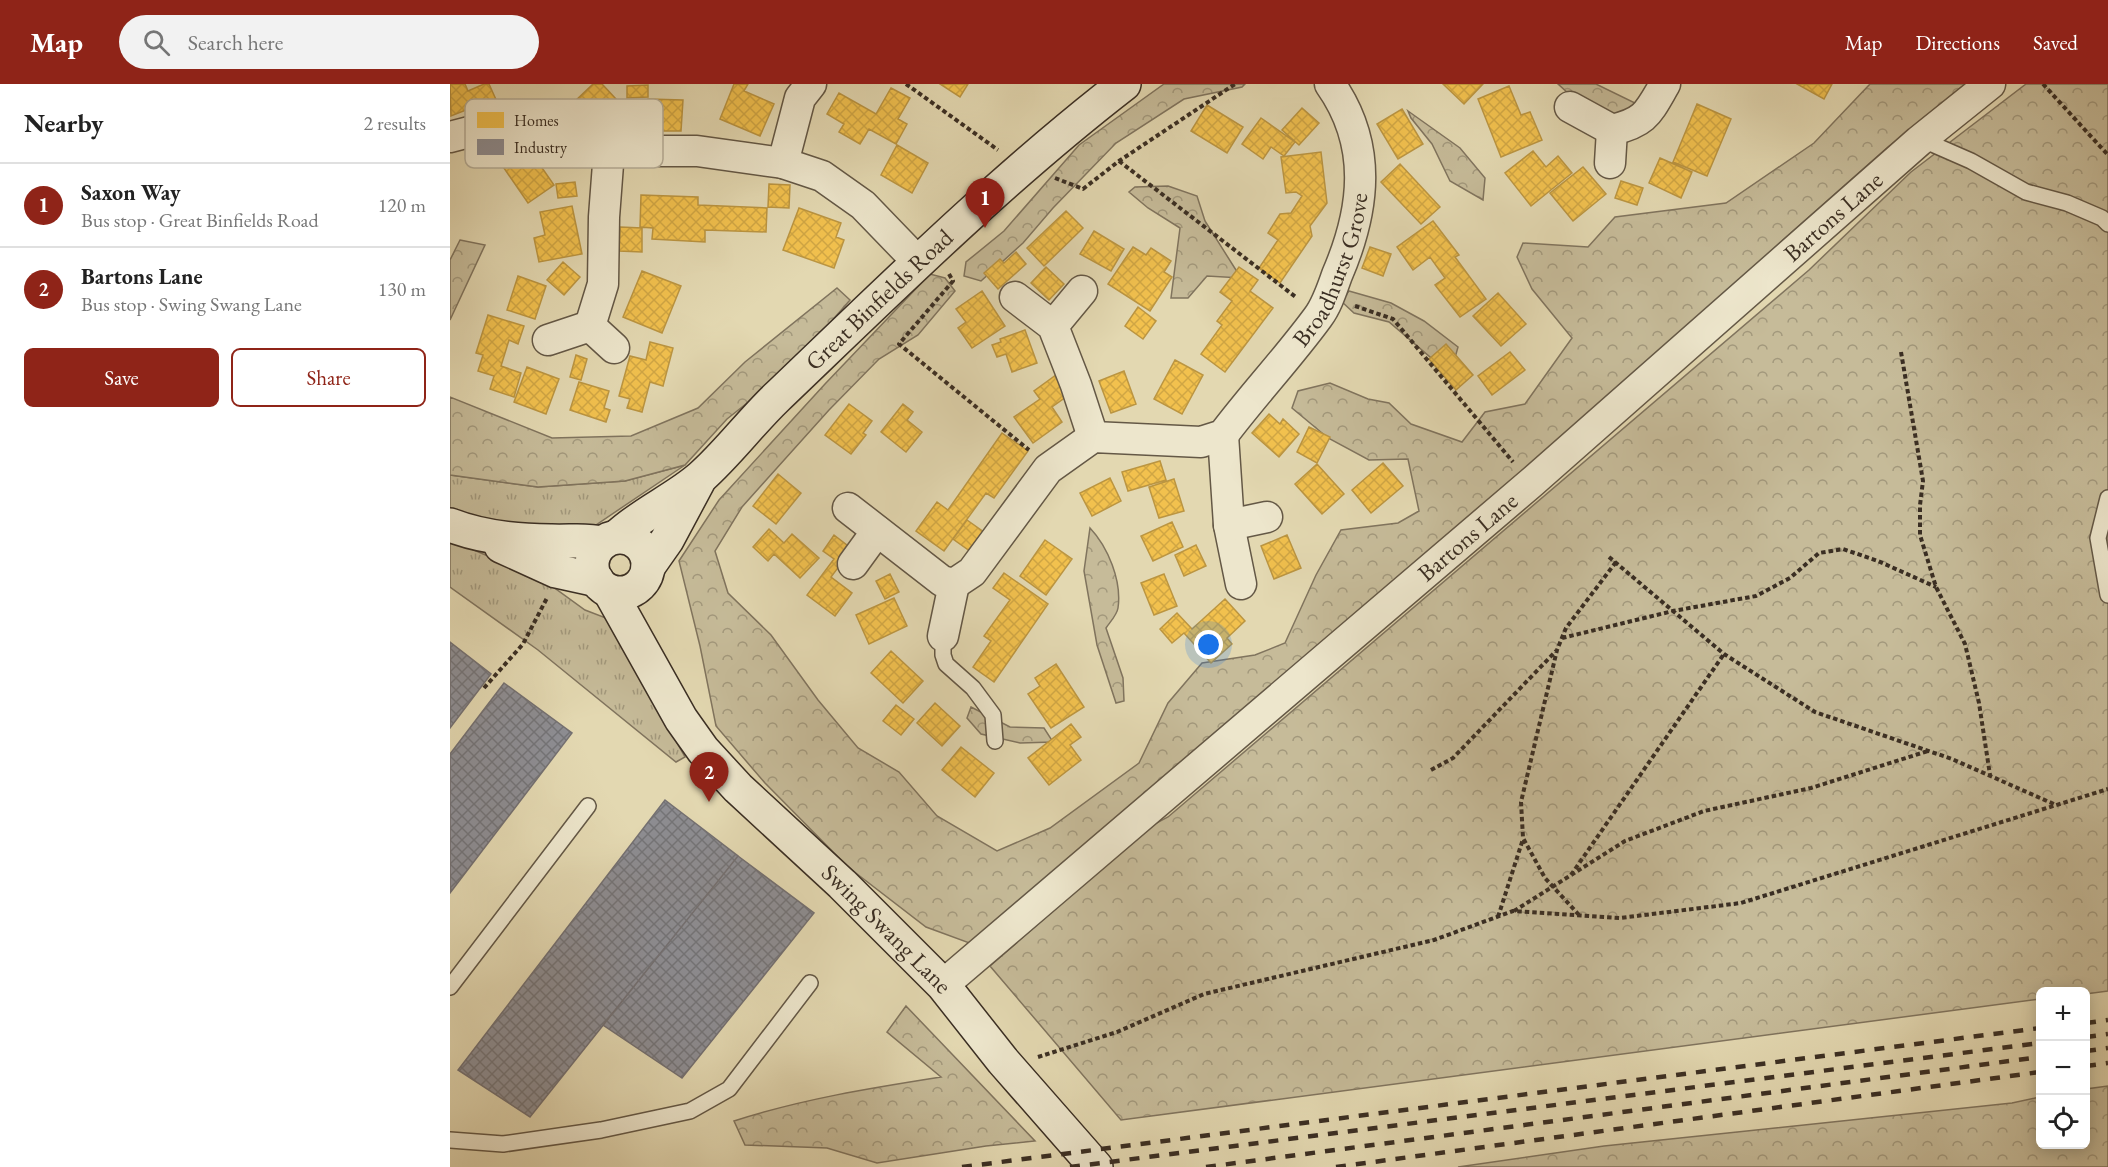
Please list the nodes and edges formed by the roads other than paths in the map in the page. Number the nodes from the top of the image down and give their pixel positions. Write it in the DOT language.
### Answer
graph roads {
  1 [pos="811,84"];
  2 [pos="1124,84"];
  3 [pos="1330,84"];
  4 [pos="1665,84"];
  5 [pos="1990,84"];
  6 [pos="1570,107"];
  7 [pos="1612,130"];
  8 [pos="465,133"];
  9 [pos="450,137"];
  10 [pos="1919,141"];
  11 [pos="663,151"];
  12 [pos="783,163"];
  13 [pos="1610,163"];
  14 [pos="608,168"];
  15 [pos="2108,224"];
  16 [pos="918,262"];
  17 [pos="1083,291"];
  18 [pos="1015,297"];
  19 [pos="590,326"];
  20 [pos="1053,326"];
  21 [pos="548,340"];
  22 [pos="614,348"];
  23 [pos="1223,435"];
  24 [pos="1093,437"];
  25 [pos="700,478"];
  26 [pos="2108,498"];
  27 [pos="848,508"];
  28 [pos="1267,518"];
  29 [pos="1229,525"];
  30 [pos="461,529"];
  31 [pos="877,531"];
  32 [pos="611,539"];
  33 [pos="853,564"];
  34 [pos="645,575"];
  35 [pos="954,584"];
  36 [pos="1241,584"];
  37 [pos="603,586"];
  38 [pos="2108,595"];
  39 [pos="943,636"];
  40 [pos="670,699"];
  41 [pos="995,741"];
  42 [pos="588,806"];
  43 [pos="810,983"];
  44 [pos="943,985"];
  45 [pos="450,987"];
  46 [pos="450,1140"];
  47 [pos="1096,1167"];
  1 -- 12 [label="street"];
  2 -- 16 [label="street, Great Binfields Road"];
  3 -- 23 [label="street, Broadhurst Grove"];
  4 -- 7 [label="street"];
  5 -- 10 [label="street, Bartons Lane"];
  6 -- 7 [label="street"];
  7 -- 13 [label="street"];
  8 -- 9 [label="street"];
  10 -- 15 [label="lane"];
  10 -- 44 [label="street, Bartons Lane"];
  11 -- 12 [label="street"];
  12 -- 16 [label="street"];
  14 -- 19 [label="street"];
  16 -- 25 [label="street, Great Binfields Road"];
  17 -- 20 [label="street"];
  18 -- 20 [label="street"];
  19 -- 21 [label="street"];
  19 -- 22 [label="street"];
  20 -- 24 [label="street"];
  23 -- 24 [label="street"];
  23 -- 29 [label="street"];
  24 -- 35 [label="street"];
  25 -- 32 [label="street, Great Binfields Road"];
  25 -- 34 [label="street, Great Binfields Road"];
  26 -- 38 [label="lane"];
  27 -- 31 [label="street"];
  28 -- 29 [label="street"];
  29 -- 36 [label="street"];
  30 -- 32 [label="street"];
  30 -- 37 [label="street"];
  31 -- 33 [label="street"];
  31 -- 35 [label="street"];
  32 -- 34 [label="street"];
  32 -- 37 [label="street"];
  34 -- 37 [label="street"];
  34 -- 40 [label="street, Swing Swang Lane"];
  35 -- 39 [label="street"];
  37 -- 40 [label="street, Swing Swang Lane"];
  39 -- 41 [label="lane"];
  40 -- 44 [label="street, Swing Swang Lane"];
  42 -- 45 [label="lane"];
  43 -- 46 [label="lane"];
  44 -- 47 [label="street, Swing Swang Lane"];
}
